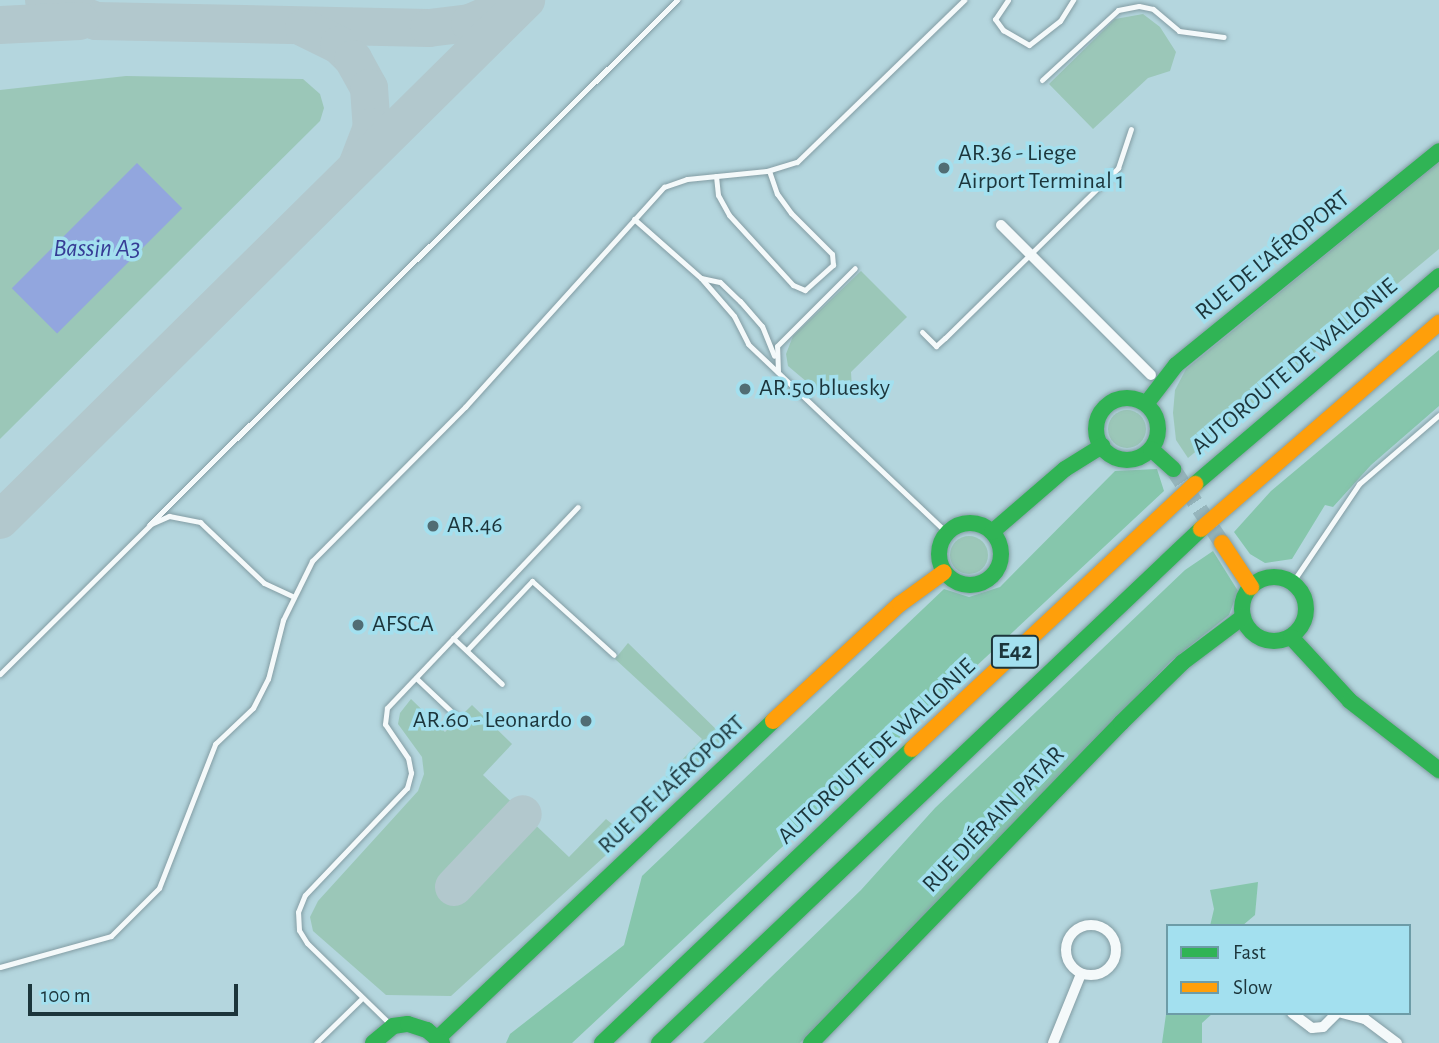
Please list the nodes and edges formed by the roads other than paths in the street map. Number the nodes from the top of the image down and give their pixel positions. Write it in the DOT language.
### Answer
graph roads {
  1 [pos="677,0"];
  2 [pos="964,0"];
  3 [pos="1008,0"];
  4 [pos="1073,0"];
  5 [pos="1224,37"];
  6 [pos="1042,80"];
  7 [pos="1131,129"];
  8 [pos="1439,151"];
  9 [pos="769,171"];
  10 [pos="716,176"];
  11 [pos="634,219"];
  12 [pos="1001,225"];
  13 [pos="1030,254"];
  14 [pos="855,268"];
  15 [pos="1439,275"];
  16 [pos="701,278"];
  17 [pos="1439,323"];
  18 [pos="922,332"];
  19 [pos="774,359"];
  20 [pos="778,373"];
  21 [pos="1151,375"];
  22 [pos="1146,404"];
  23 [pos="1439,415"];
  24 [pos="1102,446"];
  25 [pos="1151,449"];
  26 [pos="1173,469"];
  27 [pos="578,507"];
  28 [pos="149,526"];
  29 [pos="992,532"];
  30 [pos="947,533"];
  31 [pos="1222,543"];
  32 [pos="944,572"];
  33 [pos="1292,583"];
  34 [pos="1251,587"];
  35 [pos="292,596"];
  36 [pos="1243,617"];
  37 [pos="1255,635"];
  38 [pos="1291,636"];
  39 [pos="453,638"];
  40 [pos="1219,638"];
  41 [pos="467,650"];
  42 [pos="614,655"];
  43 [pos="0,674"];
  44 [pos="416,678"];
  45 [pos="502,684"];
  46 [pos="455,715"];
  47 [pos="1439,770"];
  48 [pos="0,967"];
  49 [pos="1082,974"];
  50 [pos="360,1000"];
  51 [pos="1295,1015"];
  52 [pos="1337,1015"];
  53 [pos="1348,1015"];
  54 [pos="393,1026"];
  55 [pos="440,1040"];
  56 [pos="316,1043"];
  57 [pos="373,1043"];
  58 [pos="602,1043"];
  59 [pos="659,1043"];
  60 [pos="811,1043"];
  61 [pos="1053,1043"];
  62 [pos="1397,1043"];
  1 -- 28 [label="lane"];
  2 -- 9 [label="lane"];
  3 -- 4 [label="lane"];
  5 -- 6 [label="lane"];
  7 -- 13 [label="lane"];
  8 -- 22 [label="main road, RUE DE L'AÉROPORT"];
  9 -- 10 [label="lane"];
  9 -- 10 [label="lane"];
  10 -- 11 [label="lane"];
  11 -- 16 [label="lane"];
  11 -- 35 [label="lane"];
  12 -- 13 [label="street"];
  13 -- 18 [label="lane"];
  13 -- 21 [label="street"];
  14 -- 19 [label="lane"];
  15 -- 58 [label="main road, AUTOROUTE DE WALLONIE / E42"];
  16 -- 19 [label="lane"];
  16 -- 20 [label="lane"];
  17 -- 59 [label="main road, E42"];
  19 -- 20 [label="lane"];
  20 -- 30 [label="lane"];
  22 -- 24 [label="main road"];
  22 -- 25 [label="main road"];
  23 -- 33 [label="lane"];
  24 -- 25 [label="main road"];
  24 -- 29 [label="main road"];
  25 -- 26 [label="main road"];
  27 -- 39 [label="lane"];
  28 -- 35 [label="lane"];
  28 -- 43 [label="lane"];
  29 -- 30 [label="main road"];
  29 -- 32 [label="main road"];
  30 -- 32 [label="main road"];
  31 -- 34 [label="main road"];
  32 -- 55 [label="main road, RUE DE L'AÉROPORT"];
  33 -- 34 [label="main road"];
  33 -- 38 [label="main road"];
  34 -- 36 [label="main road"];
  35 -- 48 [label="lane"];
  36 -- 37 [label="main road"];
  36 -- 40 [label="main road, RUE DIÉRAIN PATAR"];
  37 -- 38 [label="main road"];
  37 -- 40 [label="main road, RUE DIÉRAIN PATAR"];
  38 -- 47 [label="main road"];
  39 -- 41 [label="lane"];
  39 -- 44 [label="lane"];
  40 -- 60 [label="main road, RUE DIÉRAIN PATAR"];
  41 -- 42 [label="lane"];
  41 -- 45 [label="lane"];
  44 -- 46 [label="lane"];
  44 -- 50 [label="lane"];
  49 -- 49 [label="street"];
  49 -- 61 [label="street"];
  50 -- 54 [label="lane"];
  50 -- 56 [label="lane"];
  51 -- 52 [label="street"];
  53 -- 62 [label="street"];
  54 -- 55 [label="main road, RUE DE L'AÉROPORT"];
  54 -- 57 [label="main road"];
}
